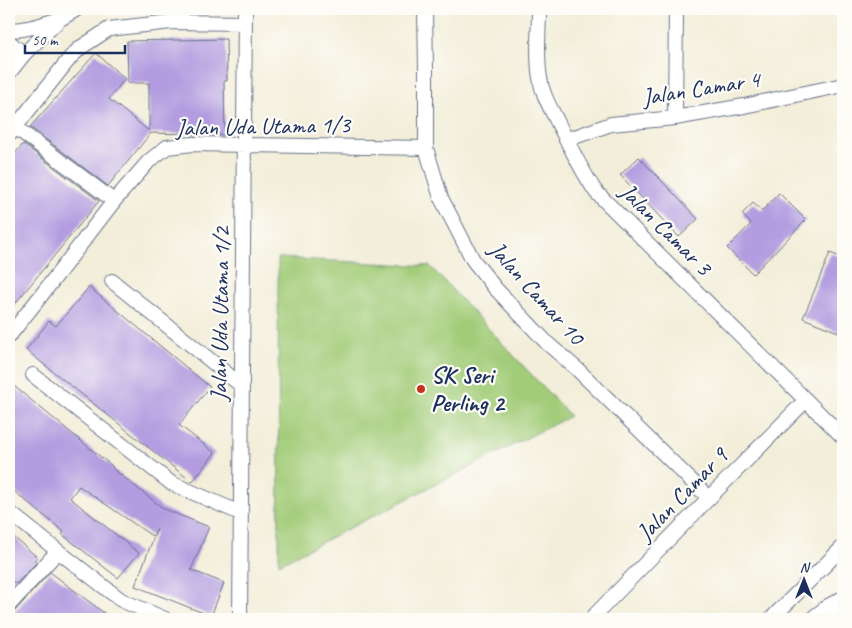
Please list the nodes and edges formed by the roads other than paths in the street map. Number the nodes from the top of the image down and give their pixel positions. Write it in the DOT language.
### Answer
graph roads {
  1 [pos="77,9"];
  2 [pos="245,9"];
  3 [pos="425,9"];
  4 [pos="538,9"];
  5 [pos="676,9"];
  6 [pos="60,19"];
  7 [pos="245,23"];
  8 [pos="9,29"];
  9 [pos="9,42"];
  10 [pos="24,54"];
  11 [pos="9,73"];
  12 [pos="843,85"];
  13 [pos="675,118"];
  14 [pos="12,131"];
  15 [pos="566,140"];
  16 [pos="244,146"];
  17 [pos="426,148"];
  18 [pos="114,201"];
  19 [pos="112,281"];
  20 [pos="9,336"];
  21 [pos="33,374"];
  22 [pos="242,386"];
  23 [pos="806,400"];
  24 [pos="843,437"];
  25 [pos="709,498"];
  26 [pos="9,512"];
  27 [pos="240,514"];
  28 [pos="843,547"];
  29 [pos="58,551"];
  30 [pos="9,605"];
  31 [pos="165,619"];
  32 [pos="240,619"];
  33 [pos="591,619"];
  34 [pos="771,619"];
  1 -- 6 [label="street"];
  2 -- 7 [label="street, Jalan Uda Utama 1/2"];
  3 -- 17 [label="street, Jalan Camar 10"];
  4 -- 15 [label="street, Jalan Camar 3"];
  5 -- 13 [label="street"];
  6 -- 8 [label="street"];
  6 -- 10 [label="street"];
  7 -- 14 [label="street"];
  7 -- 16 [label="street, Jalan Uda Utama 1/2"];
  9 -- 10 [label="street"];
  10 -- 11 [label="street"];
  12 -- 13 [label="street, Jalan Camar 4"];
  13 -- 15 [label="street, Jalan Camar 4"];
  14 -- 18 [label="street"];
  15 -- 23 [label="street, Jalan Camar 3"];
  16 -- 17 [label="street, Jalan Uda Utama 1/3"];
  16 -- 18 [label="street, Jalan Uda Utama 1/3"];
  16 -- 22 [label="street, Jalan Uda Utama 1/2"];
  17 -- 25 [label="street, Jalan Camar 10"];
  18 -- 20 [label="street, Jalan Uda Utama 1/3"];
  19 -- 22 [label="street"];
  21 -- 27 [label="street"];
  22 -- 27 [label="street, Jalan Uda Utama 1/2"];
  23 -- 24 [label="street, Jalan Camar 3"];
  23 -- 25 [label="street, Jalan Camar 9"];
  25 -- 33 [label="street, Jalan Camar 9"];
  26 -- 29 [label="street"];
  27 -- 32 [label="street, Jalan Uda Utama 1/2"];
  28 -- 34 [label="street"];
  29 -- 30 [label="street"];
  29 -- 31 [label="street"];
}
